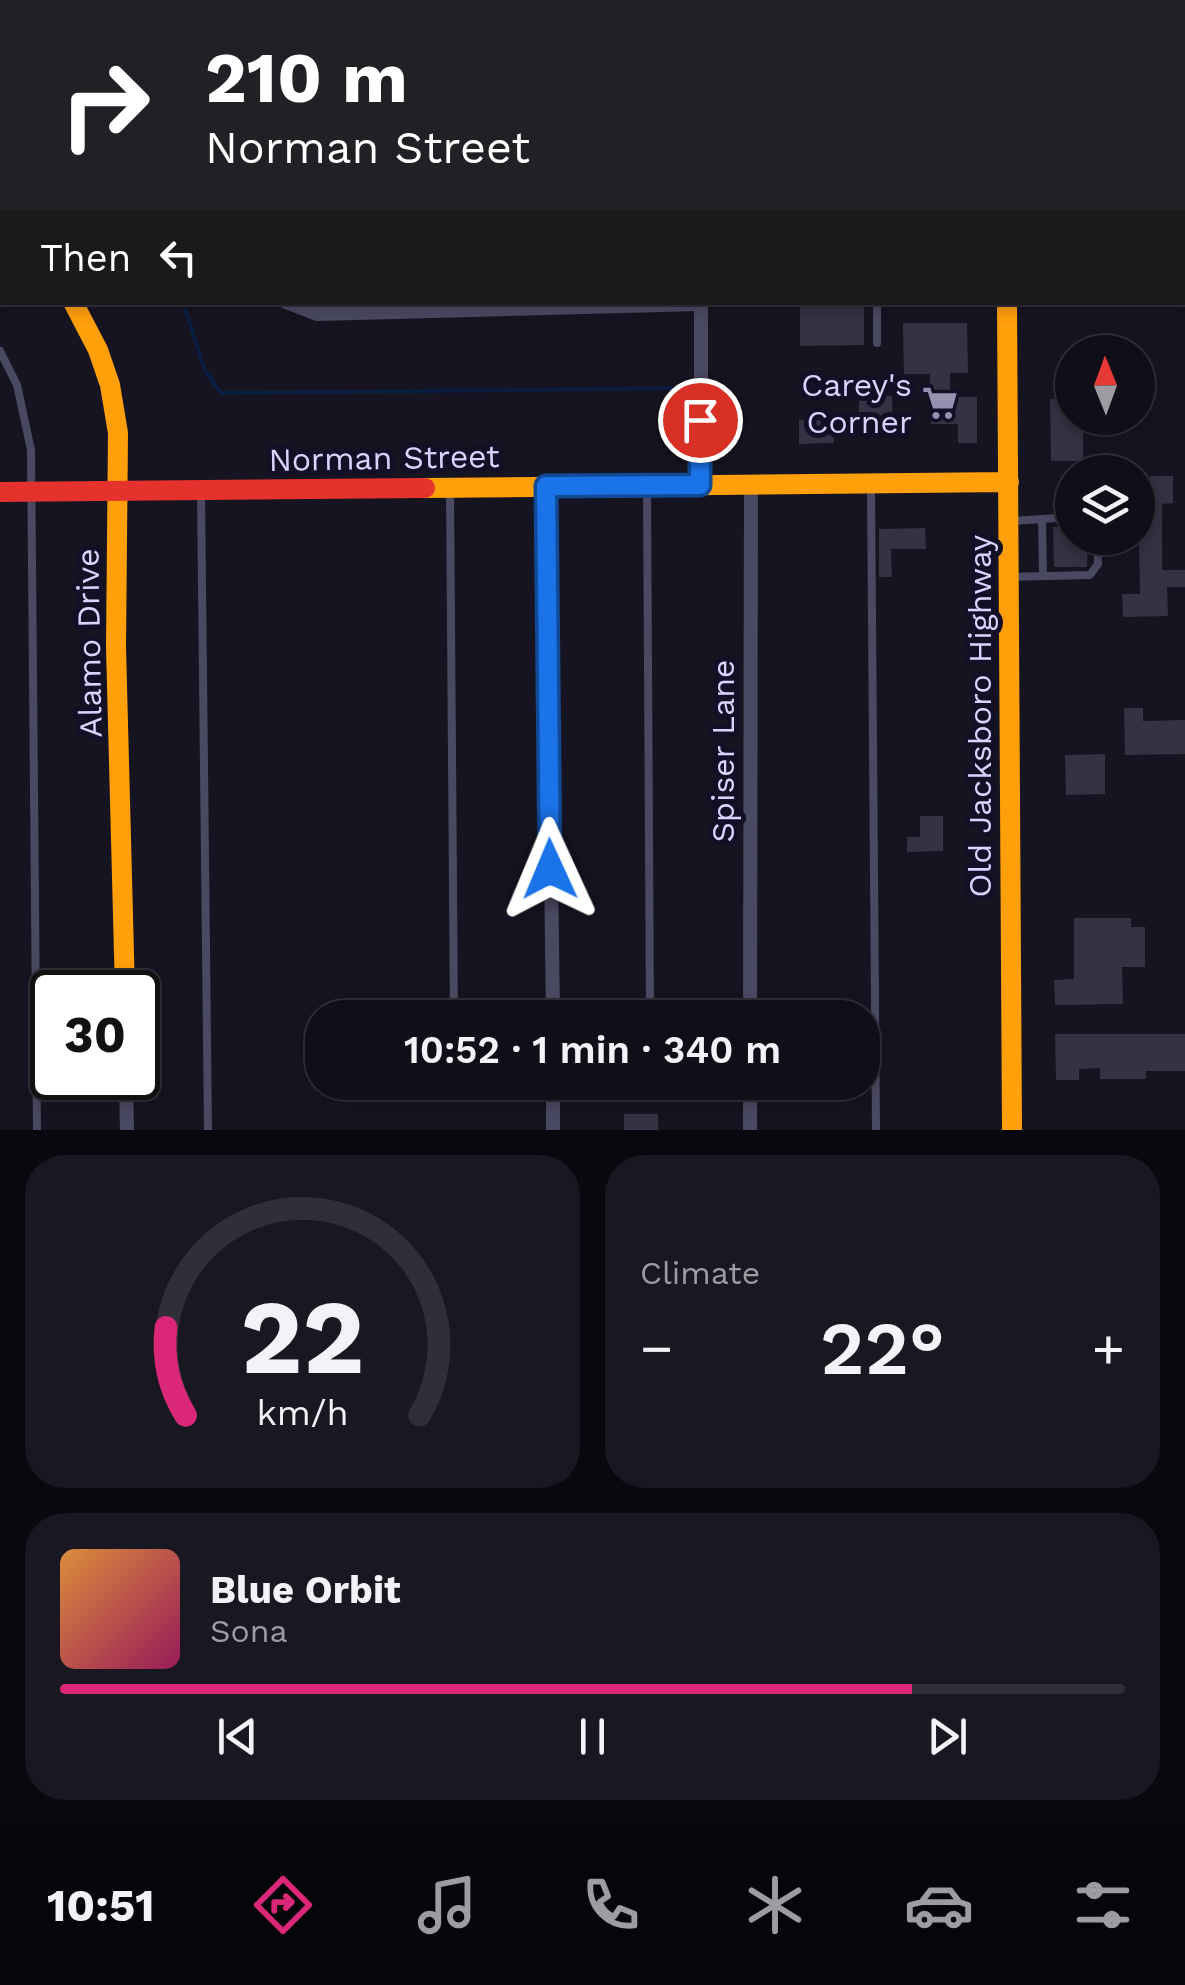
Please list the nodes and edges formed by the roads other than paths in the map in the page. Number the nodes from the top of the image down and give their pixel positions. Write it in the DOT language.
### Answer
graph roads {
  1 [pos="75,305"];
  2 [pos="294,305"];
  3 [pos="631,305"];
  4 [pos="701,305"];
  5 [pos="877,305"];
  6 [pos="1007,305"];
  7 [pos="877,342"];
  8 [pos="0,351"];
  9 [pos="1008,482"];
  10 [pos="871,483"];
  11 [pos="751,484"];
  12 [pos="647,485"];
  13 [pos="700,485"];
  14 [pos="546,486"];
  15 [pos="450,487"];
  16 [pos="117,490"];
  17 [pos="201,490"];
  18 [pos="32,491"];
  19 [pos="0,492"];
  20 [pos="1055,518"];
  21 [pos="1042,519"];
  22 [pos="1009,521"];
  23 [pos="1098,555"];
  24 [pos="1043,576"];
  25 [pos="1009,577"];
  26 [pos="124,970"];
  27 [pos="454,1000"];
  28 [pos="553,1000"];
  29 [pos="650,1000"];
  30 [pos="750,1000"];
  31 [pos="126,1100"];
  32 [pos="553,1100"];
  33 [pos="750,1100"];
  34 [pos="37,1130"];
  35 [pos="127,1130"];
  36 [pos="208,1130"];
  37 [pos="552,1130"];
  38 [pos="750,1130"];
  39 [pos="876,1130"];
  40 [pos="1012,1130"];
  1 -- 16 [label="street, Alamo Drive"];
  2 -- 3 [label="street"];
  4 -- 13 [label="street"];
  5 -- 7 [label="lane"];
  6 -- 9 [label="street, Old Jacksboro Highway"];
  8 -- 18 [label="lane"];
  9 -- 10 [label="street, Norman Street"];
  9 -- 22 [label="street, Old Jacksboro Highway"];
  10 -- 11 [label="street, Norman Street"];
  10 -- 39 [label="lane"];
  11 -- 13 [label="street, Norman Street"];
  11 -- 30 [label="street, Spiser Lane"];
  12 -- 13 [label="street, Norman Street"];
  12 -- 14 [label="street, Norman Street"];
  12 -- 29 [label="lane"];
  14 -- 15 [label="street, Norman Street"];
  14 -- 28 [label="street"];
  15 -- 17 [label="street, Norman Street"];
  15 -- 27 [label="lane"];
  16 -- 17 [label="street, Norman Street"];
  16 -- 18 [label="street, Norman Street"];
  16 -- 26 [label="street, Alamo Drive"];
  17 -- 36 [label="lane"];
  18 -- 19 [label="street, Norman Street"];
  18 -- 34 [label="lane"];
  20 -- 21 [label="lane"];
  21 -- 22 [label="lane"];
  21 -- 24 [label="lane"];
  22 -- 25 [label="street, Old Jacksboro Highway"];
  23 -- 24 [label="lane"];
  24 -- 25 [label="lane"];
  25 -- 40 [label="street, Old Jacksboro Highway"];
  31 -- 35 [label="street"];
  32 -- 37 [label="street"];
  33 -- 38 [label="street"];
}
